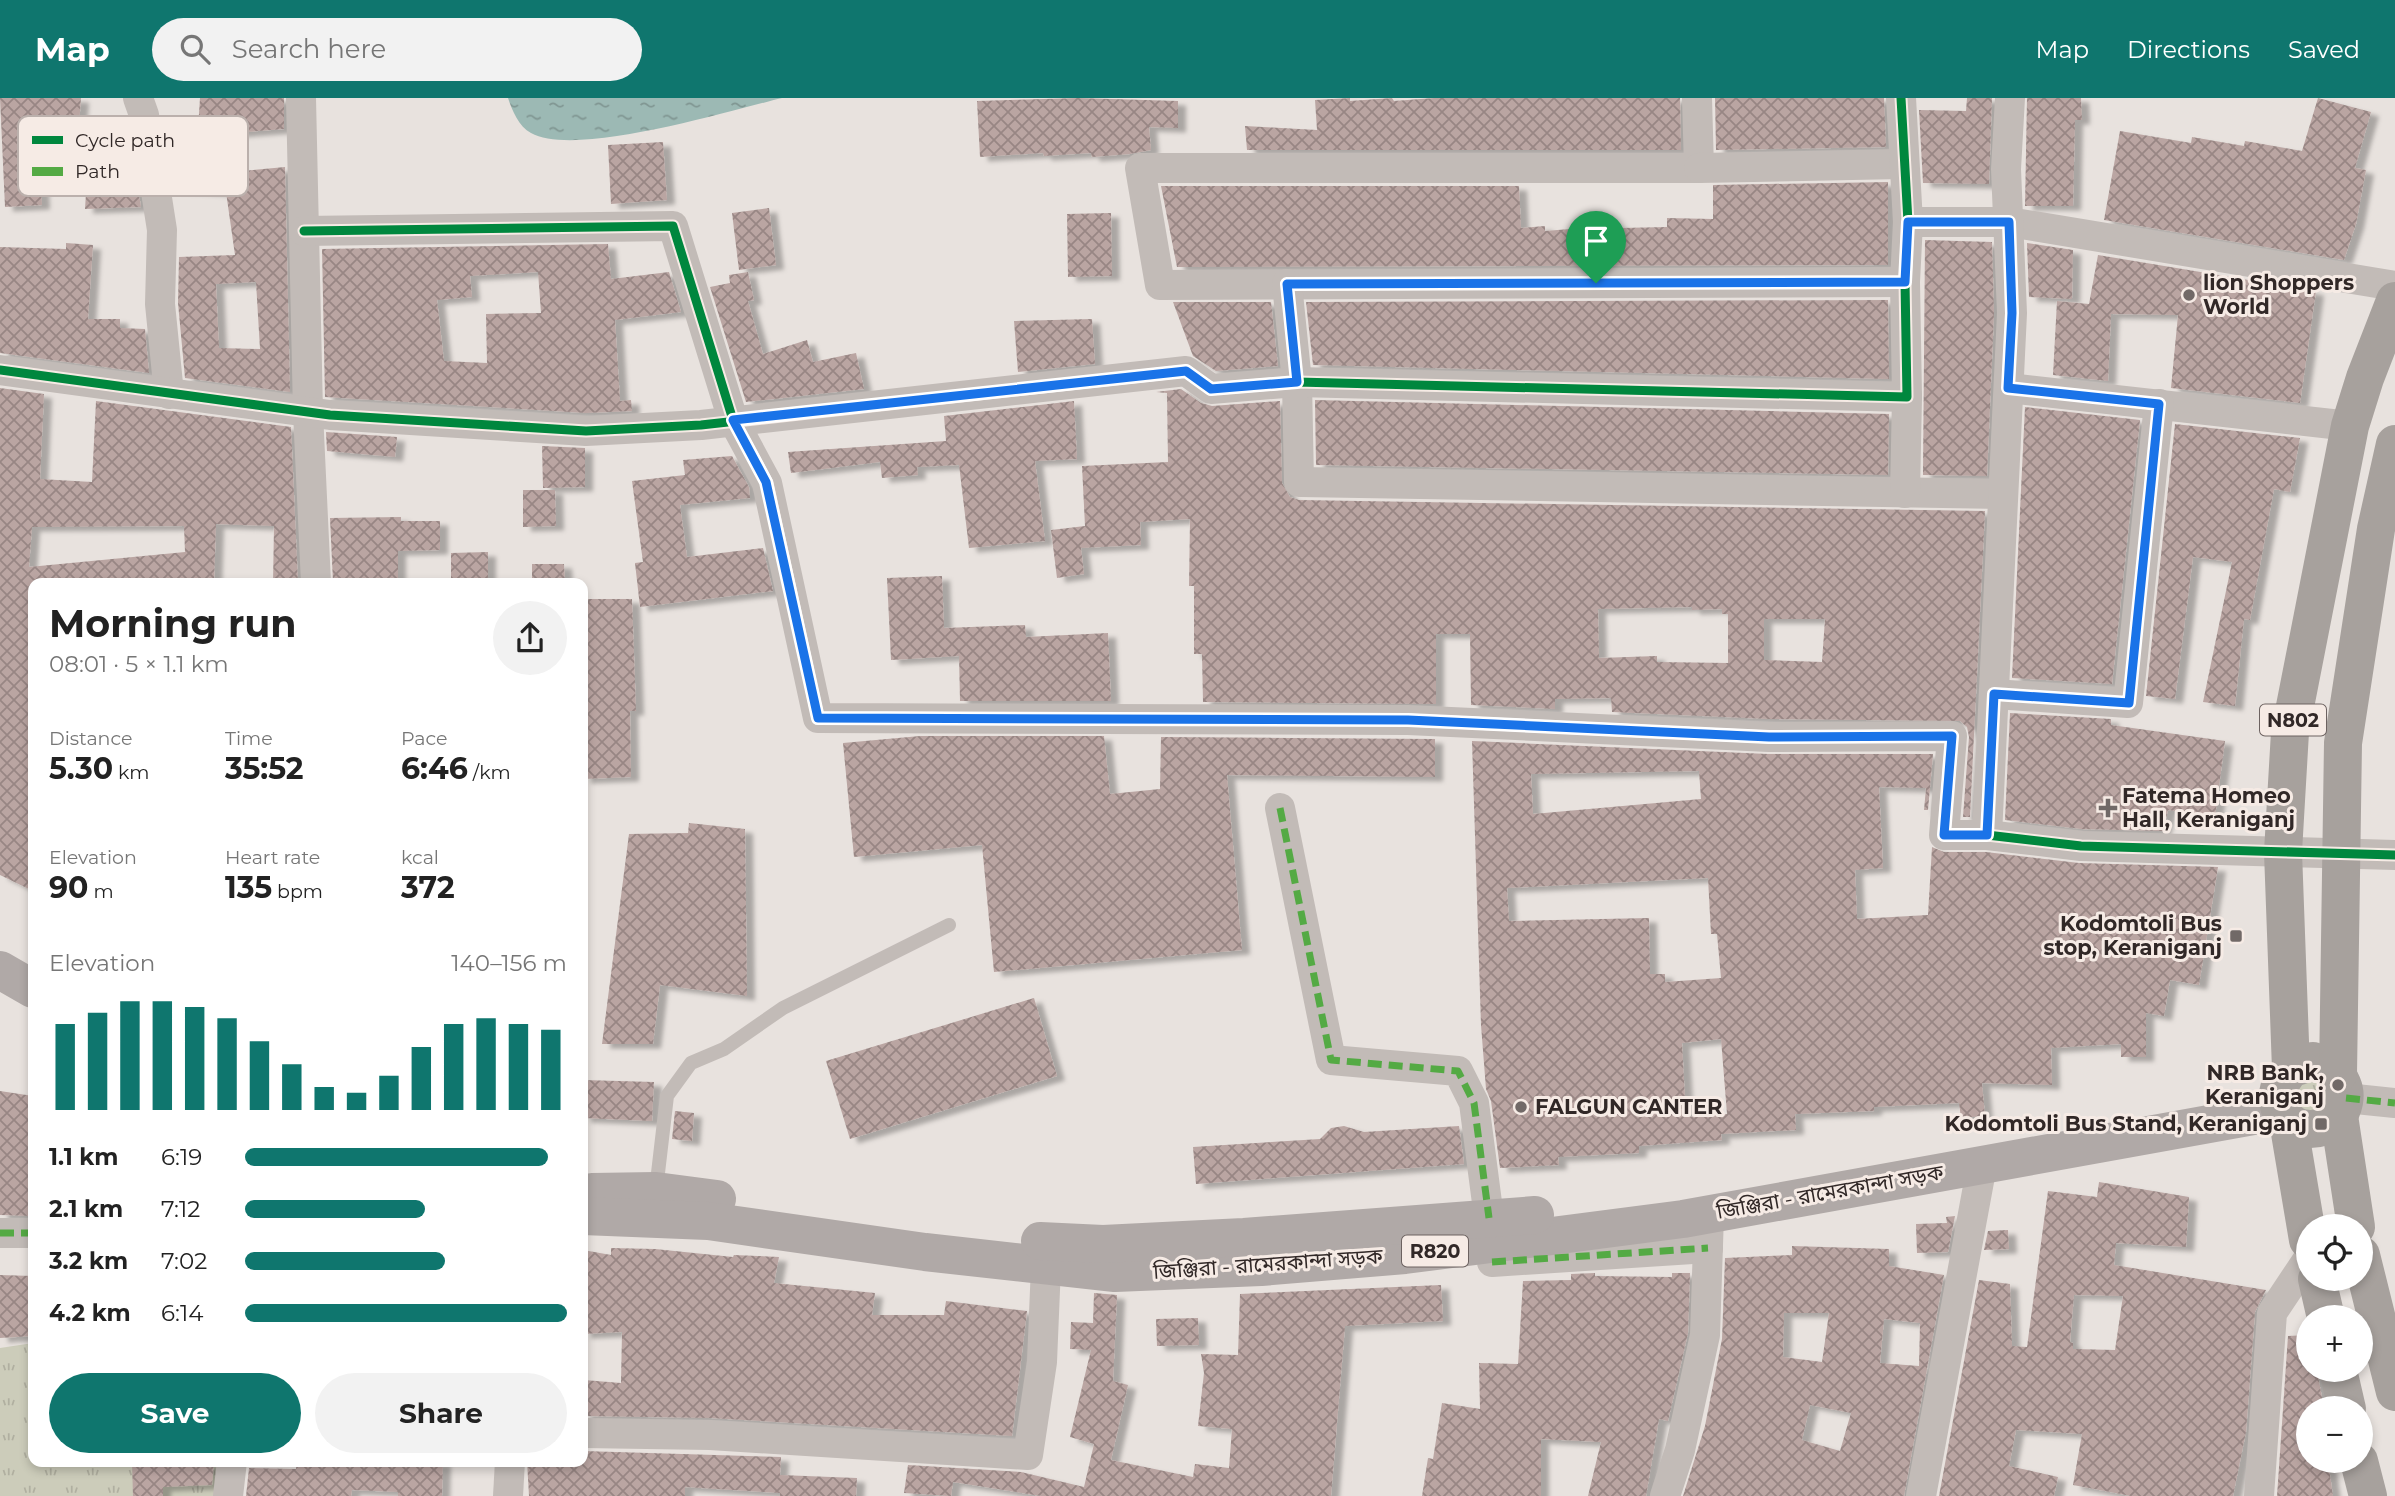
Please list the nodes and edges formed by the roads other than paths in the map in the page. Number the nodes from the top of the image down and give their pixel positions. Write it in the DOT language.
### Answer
graph roads {
  1 [pos="138,98"];
  2 [pos="301,98"];
  3 [pos="1697,98"];
  4 [pos="1901,98"];
  5 [pos="2010,98"];
  6 [pos="144,116"];
  7 [pos="1902,164"];
  8 [pos="1699,169"];
  9 [pos="157,196"];
  10 [pos="1908,222"];
  11 [pos="2009,222"];
  12 [pos="304,231"];
  13 [pos="1905,282"];
  14 [pos="1287,284"];
  15 [pos="2395,286"];
  16 [pos="2395,301"];
  17 [pos="0,370"];
  18 [pos="1297,382"];
  19 [pos="2008,388"];
  20 [pos="169,394"];
  21 [pos="1908,397"];
  22 [pos="2159,404"];
  23 [pos="308,412"];
  24 [pos="733,420"];
  25 [pos="2350,426"];
  26 [pos="2395,444"];
  27 [pos="1905,493"];
  28 [pos="2003,494"];
  29 [pos="316,578"];
  30 [pos="1994,694"];
  31 [pos="1280,808"];
  32 [pos="1987,835"];
  33 [pos="2283,852"];
  34 [pos="2395,855"];
  35 [pos="949,925"];
  36 [pos="0,970"];
  37 [pos="28,986"];
  38 [pos="0,996"];
  39 [pos="28,1011"];
  40 [pos="2341,1096"];
  41 [pos="2284,1098"];
  42 [pos="2395,1102"];
  43 [pos="1982,1165"];
  44 [pos="656,1191"];
  45 [pos="588,1192"];
  46 [pos="2304,1214"];
  47 [pos="2355,1214"];
  48 [pos="588,1216"];
  49 [pos="1489,1218"];
  50 [pos="1708,1231"];
  51 [pos="0,1233"];
  52 [pos="28,1233"];
  53 [pos="976,1246"];
  54 [pos="1492,1262"];
  55 [pos="1046,1266"];
  56 [pos="2296,1277"];
  57 [pos="2370,1291"];
  58 [pos="2395,1392"];
  59 [pos="588,1433"];
  60 [pos="231,1467"];
  61 [pos="510,1467"];
  62 [pos="2363,1473"];
  63 [pos="228,1496"];
  64 [pos="508,1496"];
  65 [pos="1665,1496"];
  66 [pos="1921,1496"];
  67 [pos="2259,1496"];
  68 [pos="2368,1496"];
  1 -- 6 [label="street"];
  2 -- 12 [label="street"];
  3 -- 8 [label="street"];
  4 -- 7 [label="street"];
  5 -- 11 [label="street"];
  7 -- 8 [label="street"];
  7 -- 10 [label="street"];
  8 -- 14 [label="street"];
  9 -- 20 [label="street"];
  10 -- 11 [label="street"];
  10 -- 13 [label="street"];
  11 -- 15 [label="street"];
  11 -- 19 [label="street"];
  12 -- 23 [label="street"];
  12 -- 24 [label="street"];
  13 -- 14 [label="street"];
  13 -- 21 [label="street"];
  14 -- 18 [label="street"];
  16 -- 25 [label="highway, N802"];
  17 -- 20 [label="street"];
  18 -- 21 [label="street"];
  18 -- 24 [label="street"];
  18 -- 27 [label="street"];
  19 -- 22 [label="street"];
  19 -- 28 [label="street"];
  20 -- 23 [label="street"];
  21 -- 27 [label="street"];
  22 -- 25 [label="street"];
  22 -- 30 [label="street"];
  23 -- 24 [label="street"];
  23 -- 29 [label="street"];
  24 -- 32 [label="street"];
  25 -- 33 [label="highway, N802"];
  26 -- 40 [label="highway, N802"];
  27 -- 28 [label="street"];
  28 -- 30 [label="street"];
  30 -- 32 [label="street"];
  31 -- 49 [label="street"];
  32 -- 33 [label="street"];
  33 -- 34 [label="street"];
  33 -- 41 [label="highway, N802"];
  35 -- 44 [label="lane"];
  36 -- 37 [label="main road"];
  38 -- 39 [label="main road"];
  40 -- 41 [label="highway"];
  40 -- 41 [label="highway"];
  40 -- 42 [label="street"];
  40 -- 47 [label="highway, N802"];
  41 -- 43 [label="main road, জিঞ্জিরা - রামেরকান্দা সড়ক / R820"];
  41 -- 46 [label="highway, N802"];
  41 -- 49 [label="main road, জিঞ্জিরা - রামেরকান্দা সড়ক / R820"];
  43 -- 50 [label="main road, জিঞ্জিরা - রামেরকান্দা সড়ক / R820"];
  43 -- 66 [label="street"];
  44 -- 45 [label="main road, জিঞ্জিরা - রামেরকান্দা সড়ক / R820"];
  44 -- 53 [label="main road, জিঞ্জিরা - রামেরকান্দা সড়ক / R820"];
  48 -- 53 [label="main road, জিঞ্জিরা - রামেরকান্দা সড়ক / R820"];
  49 -- 53 [label="main road, জিঞ্জিরা - রামেরকান্দা সড়ক / R820"];
  50 -- 54 [label="street"];
  50 -- 55 [label="main road, জিঞ্জিরা - রামেরকান্দা সড়ক / R820"];
  50 -- 65 [label="street"];
  51 -- 52 [label="street"];
  53 -- 55 [label="main road, জিঞ্জিরা - রামেরকান্দা সড়ক / R820"];
  55 -- 59 [label="street"];
  56 -- 67 [label="street"];
  57 -- 58 [label="highway"];
  60 -- 63 [label="street"];
  61 -- 64 [label="street"];
  62 -- 68 [label="highway"];
}
